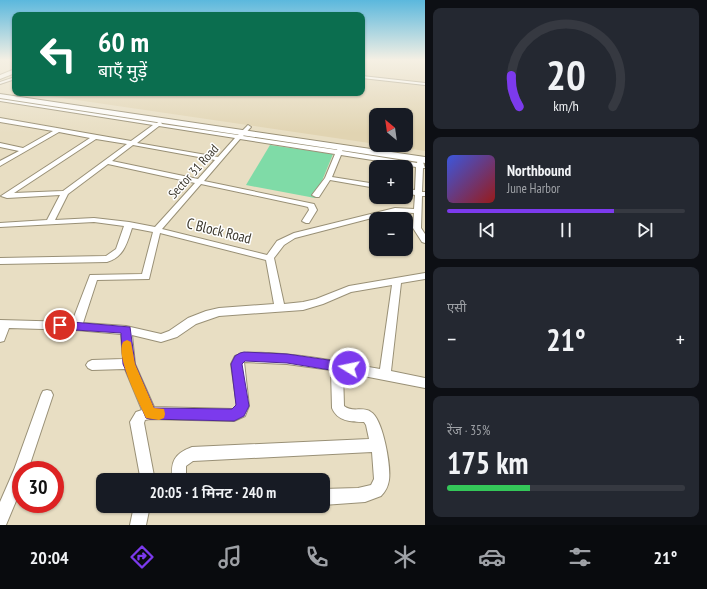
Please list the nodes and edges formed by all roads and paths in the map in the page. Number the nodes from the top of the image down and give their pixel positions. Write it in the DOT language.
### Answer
graph roads {
  1 [pos="0,92"];
  2 [pos="12,94"];
  3 [pos="12,94"];
  4 [pos="21,96"];
  5 [pos="24,96"];
  6 [pos="0,100"];
  7 [pos="0,120"];
  8 [pos="160,122"];
  9 [pos="57,130"];
  10 [pos="244,132"];
  11 [pos="95,137"];
  12 [pos="132,143"];
  13 [pos="0,146"];
  14 [pos="24,150"];
  15 [pos="340,150"];
  16 [pos="220,159"];
  17 [pos="423,161"];
  18 [pos="106,162"];
  19 [pos="0,164"];
  20 [pos="328,178"];
  21 [pos="200,182"];
  22 [pos="369,185"];
  23 [pos="65,193"];
  24 [pos="422,194"];
  25 [pos="316,195"];
  26 [pos="3,196"];
  27 [pos="418,211"];
  28 [pos="306,221"];
  29 [pos="50,222"];
  30 [pos="129,224"];
  31 [pos="0,225"];
  32 [pos="156,230"];
  33 [pos="425,240"];
  34 [pos="270,258"];
  35 [pos="0,261"];
  36 [pos="425,276"];
  37 [pos="397,280"];
  38 [pos="280,308"];
  39 [pos="0,324"];
  40 [pos="76,326"];
  41 [pos="126,330"];
  42 [pos="0,338"];
  43 [pos="129,364"];
  44 [pos="92,365"];
  45 [pos="337,366"];
  46 [pos="385,375"];
  47 [pos="425,383"];
  48 [pos="47,395"];
  49 [pos="150,414"];
  50 [pos="377,445"];
  51 [pos="24,461"];
  52 [pos="148,473"];
  53 [pos="178,473"];
  54 [pos="12,492"];
  55 [pos="330,496"];
  56 [pos="141,513"];
  57 [pos="0,521"];
  58 [pos="138,525"];
  1 -- 2 [label="main road"];
  1 -- 3 [label="main road"];
  4 -- 8 [label="main road"];
  5 -- 10 [label="main road"];
  6 -- 8 [label="street"];
  7 -- 9 [label="street"];
  8 -- 10 [label="main road"];
  8 -- 12 [label="street"];
  9 -- 11 [label="street"];
  9 -- 14 [label="street"];
  10 -- 15 [label="main road"];
  10 -- 16 [label="street, Sector 31 Road"];
  10 -- 17 [label="main road"];
  11 -- 12 [label="street"];
  11 -- 26 [label="street"];
  12 -- 16 [label="street"];
  12 -- 18 [label="street"];
  13 -- 14 [label="street"];
  14 -- 19 [label="street"];
  15 -- 17 [label="main road"];
  15 -- 20 [label="street"];
  16 -- 21 [label="street, Sector 31 Road"];
  17 -- 24 [label="street"];
  18 -- 21 [label="street"];
  18 -- 23 [label="street"];
  20 -- 22 [label="street"];
  20 -- 25 [label="street"];
  21 -- 28 [label="street"];
  21 -- 32 [label="street, Sector 31 Road"];
  23 -- 26 [label="street"];
  23 -- 29 [label="street"];
  24 -- 27 [label="street"];
  27 -- 33 [label="street"];
  27 -- 34 [label="street"];
  29 -- 30 [label="street, C Block Road"];
  29 -- 31 [label="street, C Block Road"];
  30 -- 32 [label="street, C Block Road"];
  30 -- 35 [label="street"];
  32 -- 34 [label="street, C Block Road"];
  32 -- 40 [label="street"];
  34 -- 38 [label="street"];
  36 -- 37 [label="street"];
  37 -- 38 [label="street"];
  37 -- 46 [label="street"];
  38 -- 41 [label="street"];
  39 -- 40 [label="street"];
  39 -- 42 [label="street"];
  40 -- 41 [label="street"];
  41 -- 43 [label="street"];
  43 -- 44 [label="street"];
  43 -- 49 [label="street"];
  45 -- 46 [label="street"];
  45 -- 49 [label="street"];
  45 -- 50 [label="street"];
  46 -- 47 [label="street"];
  48 -- 51 [label="street"];
  49 -- 52 [label="street"];
  50 -- 53 [label="street"];
  50 -- 55 [label="street"];
  54 -- 57 [label="street"];
  56 -- 58 [label="street"];
}
